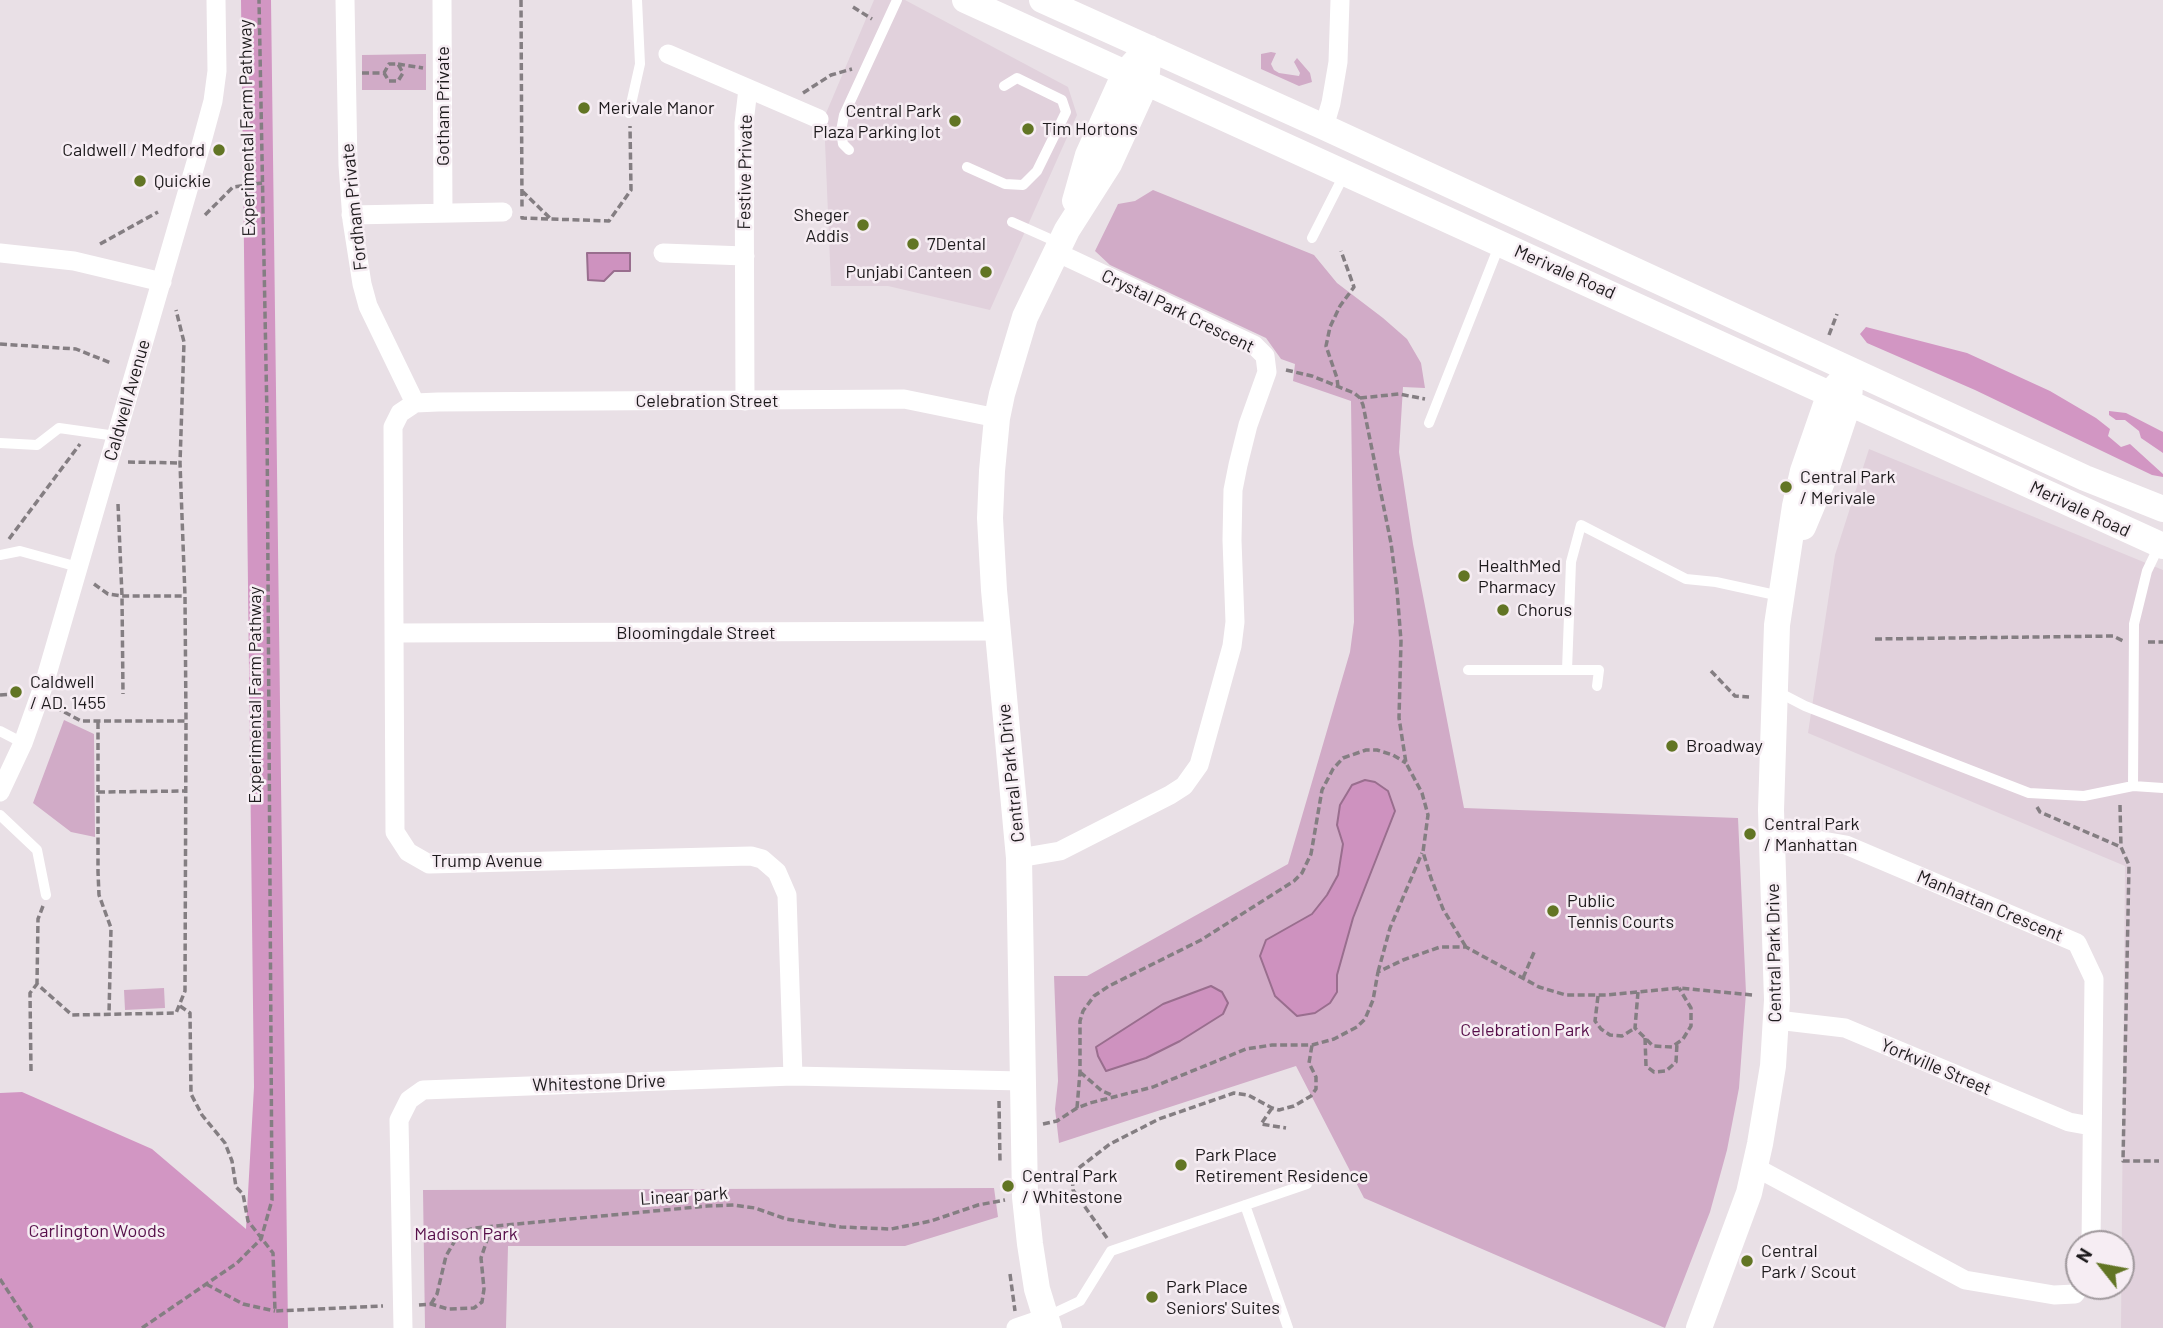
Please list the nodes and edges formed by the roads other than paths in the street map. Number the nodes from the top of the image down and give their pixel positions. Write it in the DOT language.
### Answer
graph roads {
  1 [pos="216,0"];
  2 [pos="345,0"];
  3 [pos="442,0"];
  4 [pos="637,0"];
  5 [pos="897,0"];
  6 [pos="965,0"];
  7 [pos="1042,0"];
  8 [pos="1340,0"];
  9 [pos="1149,48"];
  10 [pos="668,54"];
  11 [pos="1136,78"];
  12 [pos="1004,86"];
  13 [pos="748,89"];
  14 [pos="629,113"];
  15 [pos="818,119"];
  16 [pos="1324,127"];
  17 [pos="849,150"];
  18 [pos="967,167"];
  19 [pos="1345,172"];
  20 [pos="503,212"];
  21 [pos="443,213"];
  22 [pos="351,215"];
  23 [pos="1012,222"];
  24 [pos="1312,238"];
  25 [pos="1061,242"];
  26 [pos="1500,243"];
  27 [pos="0,253"];
  28 [pos="663,253"];
  29 [pos="745,256"];
  30 [pos="162,282"];
  31 [pos="1850,369"];
  32 [pos="1840,398"];
  33 [pos="745,401"];
  34 [pos="415,403"];
  35 [pos="997,418"];
  36 [pos="1429,422"];
  37 [pos="117,436"];
  38 [pos="0,443"];
  39 [pos="2163,509"];
  40 [pos="2161,545"];
  41 [pos="0,555"];
  42 [pos="78,567"];
  43 [pos="1781,596"];
  44 [pos="997,631"];
  45 [pos="395,633"];
  46 [pos="1468,670"];
  47 [pos="1494,670"];
  48 [pos="1567,670"];
  49 [pos="1493,682"];
  50 [pos="1597,685"];
  51 [pos="1761,693"];
  52 [pos="0,731"];
  53 [pos="23,743"];
  54 [pos="2133,786"];
  55 [pos="2163,788"];
  56 [pos="0,792"];
  57 [pos="0,815"];
  58 [pos="1772,832"];
  59 [pos="1019,858"];
  60 [pos="46,895"];
  61 [pos="1777,1020"];
  62 [pos="793,1076"];
  63 [pos="1022,1081"];
  64 [pos="2091,1126"];
  65 [pos="1755,1167"];
  66 [pos="1307,1184"];
  67 [pos="1245,1205"];
  68 [pos="2091,1230"];
  69 [pos="2065,1294"];
  70 [pos="1047,1323"];
  71 [pos="403,1328"];
  72 [pos="1016,1328"];
  73 [pos="1288,1328"];
  74 [pos="1699,1328"];
  1 -- 30 [label="street, Caldwell Avenue"];
  2 -- 22 [label="street, Fordham Private"];
  3 -- 21 [label="street, Gotham Private"];
  4 -- 14 [label="lane"];
  5 -- 17 [label="lane"];
  6 -- 11 [label="main road, Merivale Road"];
  7 -- 9 [label="main road, Merivale Road"];
  8 -- 16 [label="street"];
  9 -- 11 [label="main road, Central Park Drive"];
  9 -- 16 [label="main road, Merivale Road"];
  10 -- 13 [label="street, Festive Private"];
  11 -- 19 [label="main road, Merivale Road"];
  11 -- 25 [label="main road, Central Park Drive"];
  12 -- 18 [label="lane"];
  13 -- 15 [label="street, Festive Private"];
  13 -- 29 [label="street, Festive Private"];
  16 -- 31 [label="main road, Merivale Road"];
  19 -- 24 [label="lane"];
  19 -- 26 [label="main road, Merivale Road"];
  20 -- 21 [label="street"];
  21 -- 22 [label="street"];
  22 -- 34 [label="street, Fordham Private"];
  23 -- 25 [label="lane"];
  25 -- 35 [label="main road, Central Park Drive"];
  25 -- 59 [label="street, Crystal Park Crescent"];
  26 -- 32 [label="main road, Merivale Road"];
  26 -- 36 [label="lane"];
  27 -- 30 [label="street"];
  28 -- 29 [label="street, Festive Private"];
  29 -- 33 [label="street, Festive Private"];
  30 -- 37 [label="street, Caldwell Avenue"];
  31 -- 32 [label="main road, Central Park Drive"];
  31 -- 39 [label="main road, Merivale Road"];
  32 -- 40 [label="main road, Merivale Road"];
  32 -- 43 [label="main road, Central Park Drive"];
  33 -- 34 [label="street, Celebration Street"];
  33 -- 35 [label="street, Celebration Street"];
  34 -- 45 [label="street, Trump Avenue"];
  35 -- 44 [label="main road, Central Park Drive"];
  37 -- 38 [label="lane"];
  37 -- 42 [label="street, Caldwell Avenue"];
  40 -- 54 [label="lane"];
  41 -- 42 [label="lane"];
  42 -- 53 [label="street, Caldwell Avenue"];
  43 -- 48 [label="lane"];
  43 -- 51 [label="main road, Central Park Drive"];
  44 -- 45 [label="street, Bloomingdale Street"];
  44 -- 59 [label="main road, Central Park Drive"];
  45 -- 62 [label="street, Trump Avenue"];
  46 -- 47 [label="lane"];
  47 -- 48 [label="lane"];
  47 -- 49 [label="lane"];
  48 -- 50 [label="lane"];
  51 -- 54 [label="lane"];
  51 -- 58 [label="main road, Central Park Drive"];
  52 -- 53 [label="lane"];
  53 -- 56 [label="street, Caldwell Avenue"];
  54 -- 55 [label="lane"];
  57 -- 60 [label="lane"];
  58 -- 61 [label="main road, Central Park Drive"];
  58 -- 64 [label="street, Manhattan Crescent"];
  59 -- 63 [label="main road, Central Park Drive"];
  61 -- 64 [label="street, Yorkville Street"];
  61 -- 65 [label="main road, Central Park Drive"];
  62 -- 63 [label="street, Whitestone Drive"];
  62 -- 71 [label="street, Whitestone Drive"];
  63 -- 70 [label="main road, Central Park Drive"];
  64 -- 68 [label="street, Manhattan Crescent"];
  65 -- 69 [label="street"];
  65 -- 74 [label="main road, Central Park Drive"];
  66 -- 67 [label="lane"];
  67 -- 70 [label="lane"];
  67 -- 73 [label="lane"];
  70 -- 72 [label="street"];
}
